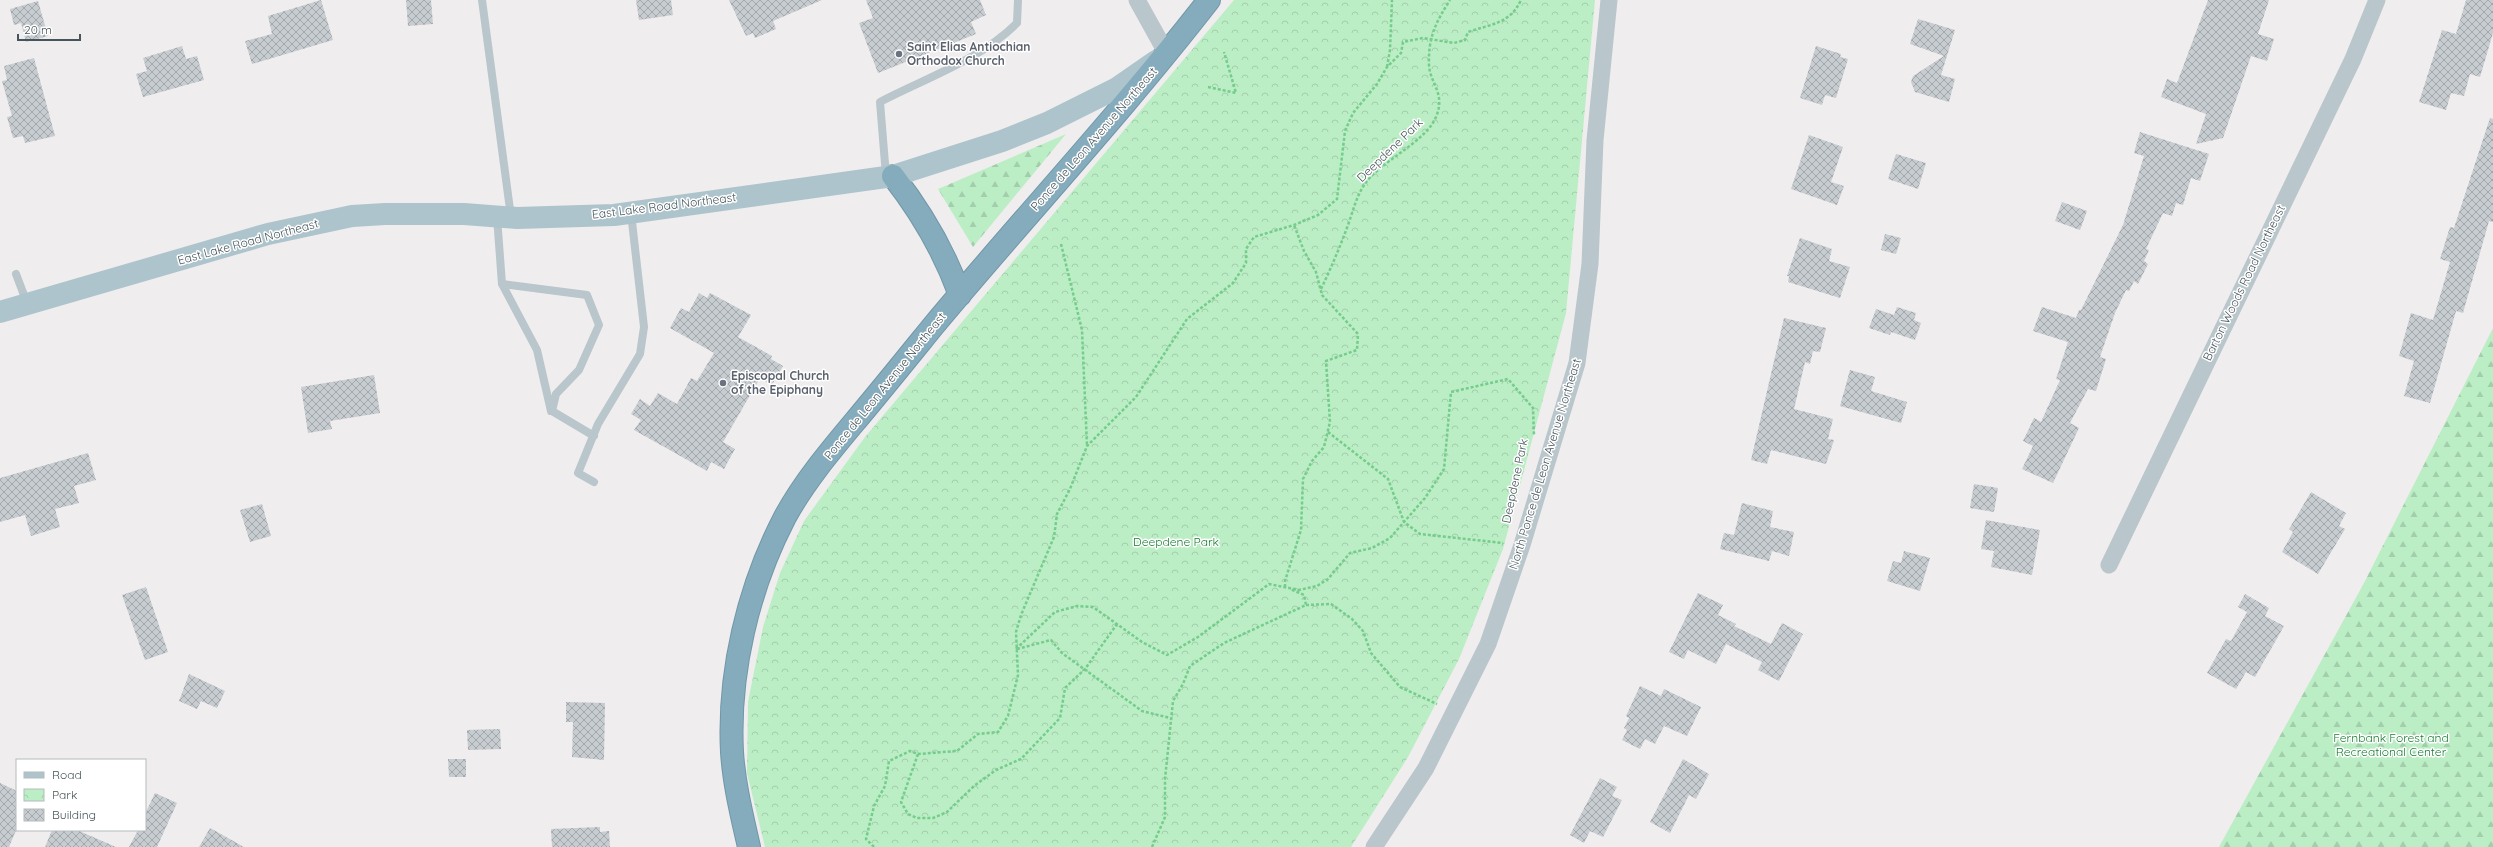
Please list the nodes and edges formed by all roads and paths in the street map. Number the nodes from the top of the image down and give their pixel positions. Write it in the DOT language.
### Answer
graph roads {
  1 [pos="482,0"];
  2 [pos="1018,0"];
  3 [pos="1137,0"];
  4 [pos="1209,0"];
  5 [pos="1392,0"];
  6 [pos="1450,0"];
  7 [pos="1521,0"];
  8 [pos="1609,0"];
  9 [pos="2377,0"];
  10 [pos="1431,41"];
  11 [pos="1224,52"];
  12 [pos="1167,54"];
  13 [pos="1387,67"];
  14 [pos="1208,87"];
  15 [pos="890,177"];
  16 [pos="631,213"];
  17 [pos="504,217"];
  18 [pos="1294,225"];
  19 [pos="1061,244"];
  20 [pos="16,274"];
  21 [pos="502,284"];
  22 [pos="1320,289"];
  23 [pos="960,295"];
  24 [pos="27,304"];
  25 [pos="0,312"];
  26 [pos="552,411"];
  27 [pos="1328,432"];
  28 [pos="594,436"];
  29 [pos="1534,438"];
  30 [pos="1087,446"];
  31 [pos="594,482"];
  32 [pos="1404,522"];
  33 [pos="1511,543"];
  34 [pos="2109,566"];
  35 [pos="1285,587"];
  36 [pos="1306,605"];
  37 [pos="1117,624"];
  38 [pos="1016,649"];
  39 [pos="1085,669"];
  40 [pos="1453,712"];
  41 [pos="1170,718"];
  42 [pos="918,754"];
  43 [pos="749,847"];
  44 [pos="874,847"];
  45 [pos="1152,847"];
  46 [pos="1374,847"];
  1 -- 17 [label="lane"];
  2 -- 15 [label="lane"];
  3 -- 12 [label="street"];
  4 -- 12 [label="highway, Ponce de Leon Avenue Northeast"];
  5 -- 13 [label="path"];
  6 -- 10 [label="path, Deepdene Park"];
  7 -- 10 [label="path"];
  8 -- 40 [label="street, North Ponce de Leon Avenue Northeast"];
  9 -- 34 [label="street, Barton Woods Road Northeast"];
  10 -- 13 [label="path"];
  10 -- 22 [label="path, Deepdene Park"];
  11 -- 14 [label="path"];
  12 -- 15 [label="main road, East Lake Road Northeast"];
  12 -- 23 [label="highway, Ponce de Leon Avenue Northeast"];
  13 -- 18 [label="path"];
  15 -- 16 [label="main road, East Lake Road Northeast"];
  15 -- 23 [label="highway"];
  16 -- 17 [label="main road, East Lake Road Northeast"];
  16 -- 28 [label="lane"];
  17 -- 21 [label="lane"];
  17 -- 24 [label="main road, East Lake Road Northeast"];
  18 -- 22 [label="path"];
  18 -- 30 [label="path"];
  19 -- 30 [label="path"];
  20 -- 24 [label="lane"];
  21 -- 26 [label="lane"];
  21 -- 26 [label="lane"];
  22 -- 27 [label="path"];
  23 -- 43 [label="highway, Ponce de Leon Avenue Northeast"];
  24 -- 25 [label="main road, East Lake Road Northeast"];
  26 -- 28 [label="lane"];
  27 -- 32 [label="path"];
  27 -- 35 [label="path"];
  28 -- 31 [label="lane"];
  29 -- 32 [label="path, Deepdene Park"];
  30 -- 38 [label="path"];
  32 -- 33 [label="path"];
  32 -- 35 [label="path, Deepdene Park"];
  35 -- 36 [label="path"];
  35 -- 37 [label="path, Deepdene Park"];
  36 -- 40 [label="path"];
  36 -- 41 [label="path"];
  37 -- 38 [label="path, Deepdene Park"];
  37 -- 39 [label="path"];
  38 -- 39 [label="path"];
  38 -- 42 [label="path"];
  39 -- 41 [label="path"];
  39 -- 42 [label="path"];
  40 -- 46 [label="street, North Ponce de Leon Avenue Northeast"];
  41 -- 45 [label="path"];
  42 -- 44 [label="path"];
}
